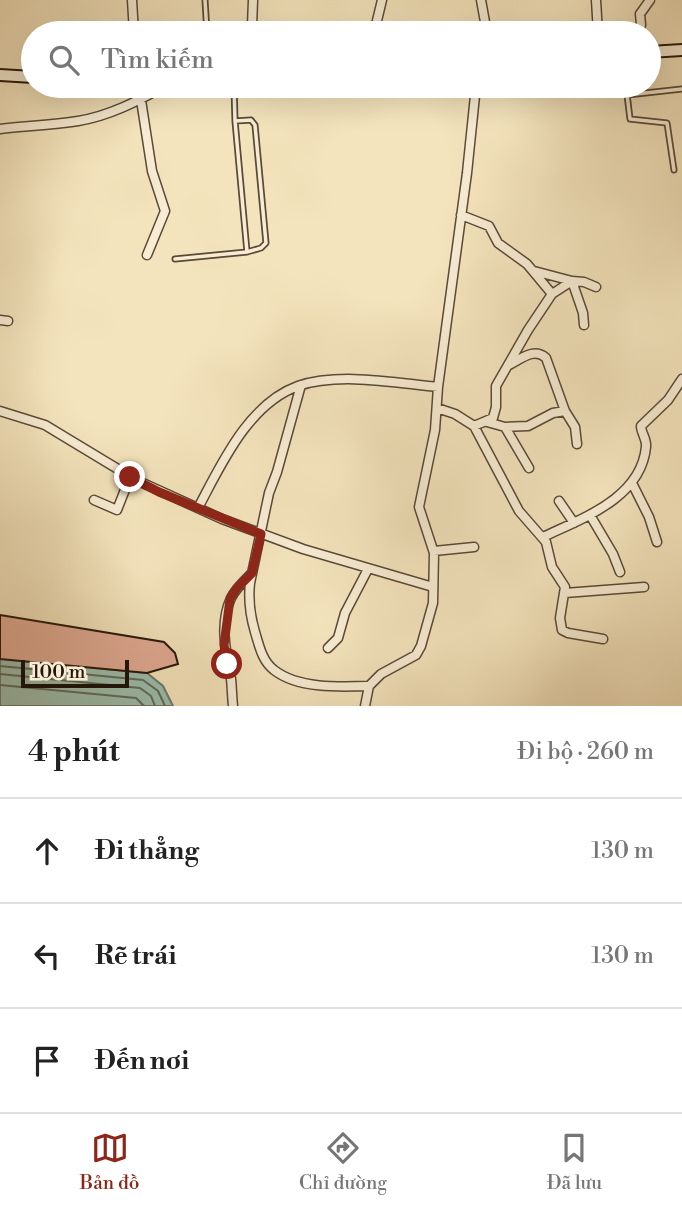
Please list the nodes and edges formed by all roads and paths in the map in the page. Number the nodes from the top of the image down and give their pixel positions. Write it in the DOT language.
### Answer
graph roads {
  1 [pos="132,0"];
  2 [pos="205,0"];
  3 [pos="253,0"];
  4 [pos="382,0"];
  5 [pos="481,0"];
  6 [pos="596,0"];
  7 [pos="650,0"];
  8 [pos="133,21"];
  9 [pos="206,21"];
  10 [pos="252,21"];
  11 [pos="377,21"];
  12 [pos="485,21"];
  13 [pos="597,21"];
  14 [pos="640,21"];
  15 [pos="682,50"];
  16 [pos="661,51"];
  17 [pos="0,75"];
  18 [pos="21,76"];
  19 [pos="682,89"];
  20 [pos="661,91"];
  21 [pos="144,98"];
  22 [pos="234,98"];
  23 [pos="475,98"];
  24 [pos="627,98"];
  25 [pos="141,100"];
  26 [pos="235,121"];
  27 [pos="0,129"];
  28 [pos="674,170"];
  29 [pos="461,215"];
  30 [pos="247,252"];
  31 [pos="147,255"];
  32 [pos="175,259"];
  33 [pos="534,271"];
  34 [pos="572,281"];
  35 [pos="596,287"];
  36 [pos="552,294"];
  37 [pos="584,325"];
  38 [pos="509,365"];
  39 [pos="682,379"];
  40 [pos="301,385"];
  41 [pos="438,387"];
  42 [pos="437,408"];
  43 [pos="0,411"];
  44 [pos="565,411"];
  45 [pos="487,422"];
  46 [pos="474,426"];
  47 [pos="505,428"];
  48 [pos="577,444"];
  49 [pos="530,468"];
  50 [pos="130,477"];
  51 [pos="632,483"];
  52 [pos="94,500"];
  53 [pos="559,501"];
  54 [pos="198,509"];
  55 [pos="590,515"];
  56 [pos="574,523"];
  57 [pos="261,534"];
  58 [pos="542,537"];
  59 [pos="657,542"];
  60 [pos="474,547"];
  61 [pos="434,551"];
  62 [pos="368,569"];
  63 [pos="620,572"];
  64 [pos="252,573"];
  65 [pos="433,587"];
  66 [pos="644,587"];
  67 [pos="565,593"];
  68 [pos="604,639"];
  69 [pos="328,648"];
  70 [pos="369,686"];
  71 [pos="233,706"];
  72 [pos="365,706"];
  1 -- 8 [label="street"];
  2 -- 9 [label="lane"];
  3 -- 10 [label="street"];
  4 -- 11 [label="street"];
  5 -- 12 [label="street"];
  6 -- 13 [label="street"];
  7 -- 14 [label="street"];
  15 -- 16 [label="main road"];
  17 -- 18 [label="main road"];
  19 -- 20 [label="lane"];
  21 -- 25 [label="street"];
  22 -- 26 [label="lane"];
  23 -- 29 [label="street"];
  24 -- 28 [label="lane"];
  25 -- 27 [label="street"];
  25 -- 31 [label="street"];
  26 -- 30 [label="lane"];
  26 -- 30 [label="lane"];
  29 -- 33 [label="street"];
  29 -- 41 [label="street"];
  30 -- 32 [label="lane"];
  33 -- 34 [label="street"];
  33 -- 36 [label="street"];
  34 -- 35 [label="street"];
  34 -- 36 [label="street"];
  34 -- 37 [label="street"];
  36 -- 38 [label="street"];
  38 -- 44 [label="street"];
  38 -- 45 [label="street"];
  39 -- 51 [label="street"];
  40 -- 41 [label="street"];
  40 -- 54 [label="street"];
  40 -- 57 [label="street"];
  41 -- 42 [label="street"];
  42 -- 46 [label="street"];
  42 -- 61 [label="street"];
  43 -- 50 [label="street"];
  44 -- 47 [label="street"];
  44 -- 48 [label="street"];
  45 -- 46 [label="street"];
  45 -- 47 [label="street"];
  46 -- 58 [label="street"];
  47 -- 49 [label="street"];
  50 -- 52 [label="street"];
  50 -- 54 [label="street"];
  51 -- 55 [label="street"];
  51 -- 59 [label="street"];
  53 -- 56 [label="street"];
  54 -- 57 [label="street"];
  55 -- 56 [label="street"];
  55 -- 63 [label="street"];
  56 -- 58 [label="street"];
  57 -- 62 [label="street"];
  57 -- 64 [label="street"];
  58 -- 67 [label="street"];
  60 -- 61 [label="street"];
  61 -- 65 [label="street"];
  62 -- 65 [label="street"];
  62 -- 69 [label="street"];
  64 -- 70 [label="street"];
  64 -- 71 [label="street"];
  65 -- 70 [label="street"];
  66 -- 67 [label="street"];
  67 -- 68 [label="street"];
  70 -- 72 [label="street"];
}
